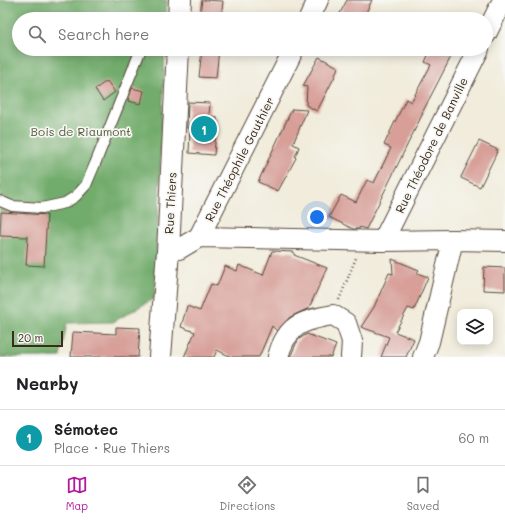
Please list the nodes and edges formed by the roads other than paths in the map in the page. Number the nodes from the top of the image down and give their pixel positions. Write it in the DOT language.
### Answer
graph roads {
  1 [pos="180,0"];
  2 [pos="318,0"];
  3 [pos="503,0"];
  4 [pos="179,12"];
  5 [pos="312,12"];
  6 [pos="493,20"];
  7 [pos="138,56"];
  8 [pos="178,56"];
  9 [pos="290,56"];
  10 [pos="476,56"];
  11 [pos="0,201"];
  12 [pos="199,237"];
  13 [pos="453,240"];
  14 [pos="383,241"];
  15 [pos="505,241"];
  16 [pos="168,251"];
  17 [pos="160,357"];
  18 [pos="278,357"];
  19 [pos="351,357"];
  20 [pos="423,357"];
  1 -- 4 [label="street"];
  2 -- 5 [label="street"];
  3 -- 6 [label="street"];
  7 -- 11 [label="lane"];
  8 -- 16 [label="street, Rue Thiers"];
  9 -- 12 [label="street, Rue Théophile Gauthier"];
  10 -- 14 [label="street, Rue Théodore de Banville"];
  12 -- 14 [label="street"];
  12 -- 16 [label="street"];
  13 -- 14 [label="street"];
  13 -- 15 [label="street"];
  13 -- 20 [label="street"];
  16 -- 17 [label="street, Rue Thiers"];
  18 -- 19 [label="street"];
}
